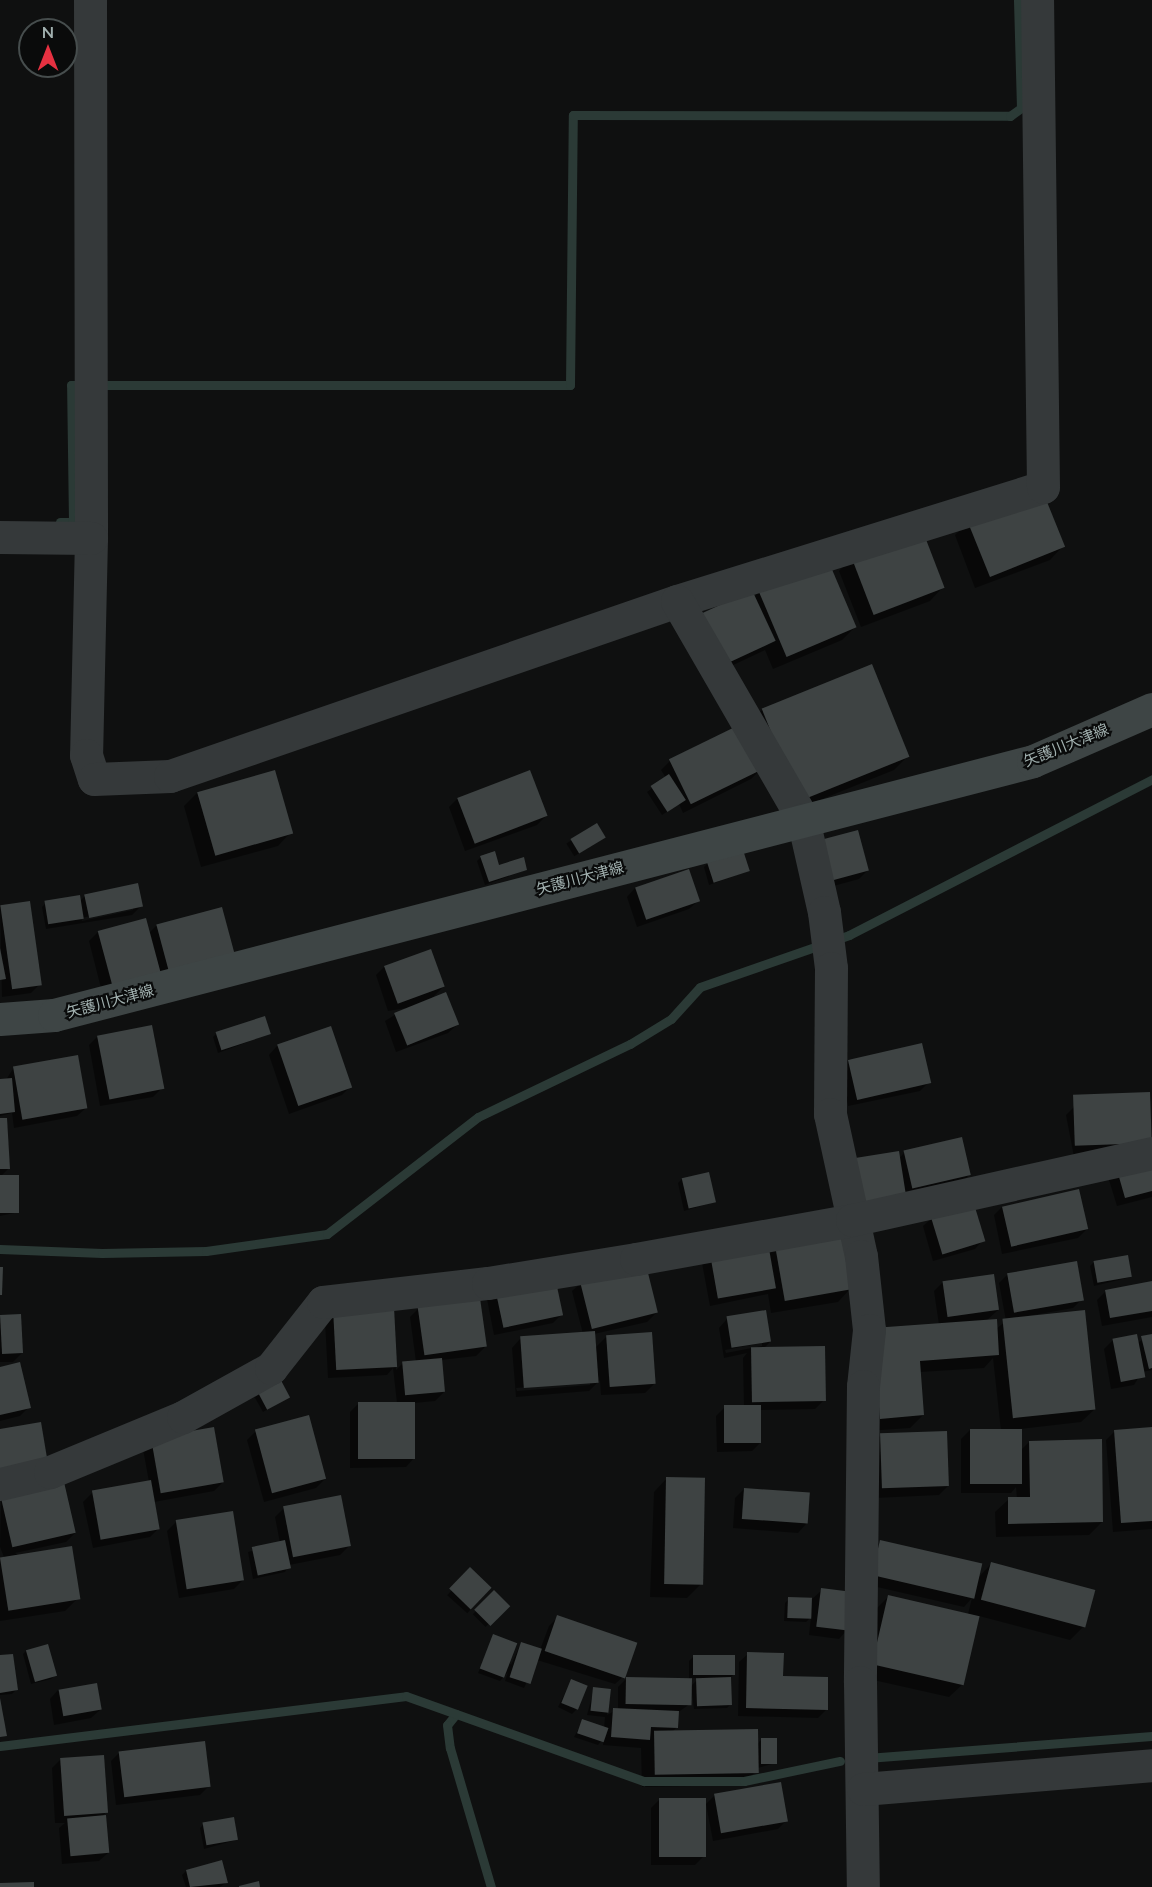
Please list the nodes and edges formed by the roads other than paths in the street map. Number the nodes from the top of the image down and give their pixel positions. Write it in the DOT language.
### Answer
graph roads {
  1 [pos="90,0"];
  2 [pos="1038,7"];
  3 [pos="0,537"];
  4 [pos="91,538"];
  5 [pos="677,601"];
  6 [pos="1152,709"];
  7 [pos="803,819"];
  8 [pos="0,1019"];
  9 [pos="1152,1153"];
  10 [pos="852,1220"];
  11 [pos="0,1484"];
  12 [pos="1152,1765"];
  13 [pos="863,1789"];
  14 [pos="863,1887"];
  1 -- 4 [label="street"];
  2 -- 5 [label="street"];
  3 -- 4 [label="street"];
  4 -- 5 [label="street"];
  5 -- 7 [label="street"];
  6 -- 7 [label="main road, 矢護川大津線"];
  7 -- 8 [label="main road, 矢護川大津線"];
  7 -- 10 [label="street"];
  9 -- 10 [label="street"];
  10 -- 11 [label="street"];
  10 -- 13 [label="street"];
  12 -- 13 [label="street"];
  13 -- 14 [label="street"];
}
